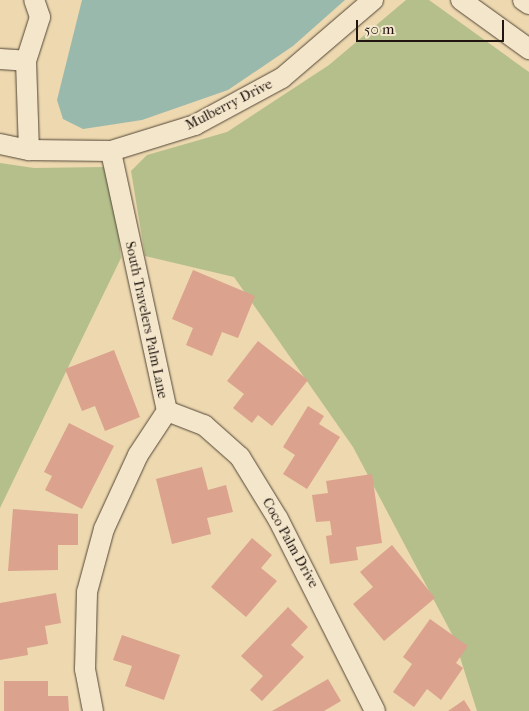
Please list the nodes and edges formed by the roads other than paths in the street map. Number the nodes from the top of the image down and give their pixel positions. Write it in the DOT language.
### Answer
graph roads {
  1 [pos="34,0"];
  2 [pos="373,0"];
  3 [pos="461,0"];
  4 [pos="523,0"];
  5 [pos="529,4"];
  6 [pos="529,49"];
  7 [pos="0,59"];
  8 [pos="26,61"];
  9 [pos="0,144"];
  10 [pos="29,150"];
  11 [pos="111,151"];
  12 [pos="167,411"];
  13 [pos="93,711"];
  14 [pos="375,711"];
  1 -- 8 [label="street"];
  2 -- 11 [label="street, Mulberry Drive"];
  3 -- 6 [label="street"];
  4 -- 5 [label="street"];
  7 -- 8 [label="street"];
  8 -- 10 [label="street"];
  9 -- 10 [label="street, Mulberry Drive"];
  10 -- 11 [label="street, Mulberry Drive"];
  11 -- 12 [label="street, South Travelers Palm Lane"];
  12 -- 13 [label="street, South Travelers Palm Lane"];
  12 -- 14 [label="street, Coco Palm Drive"];
}
